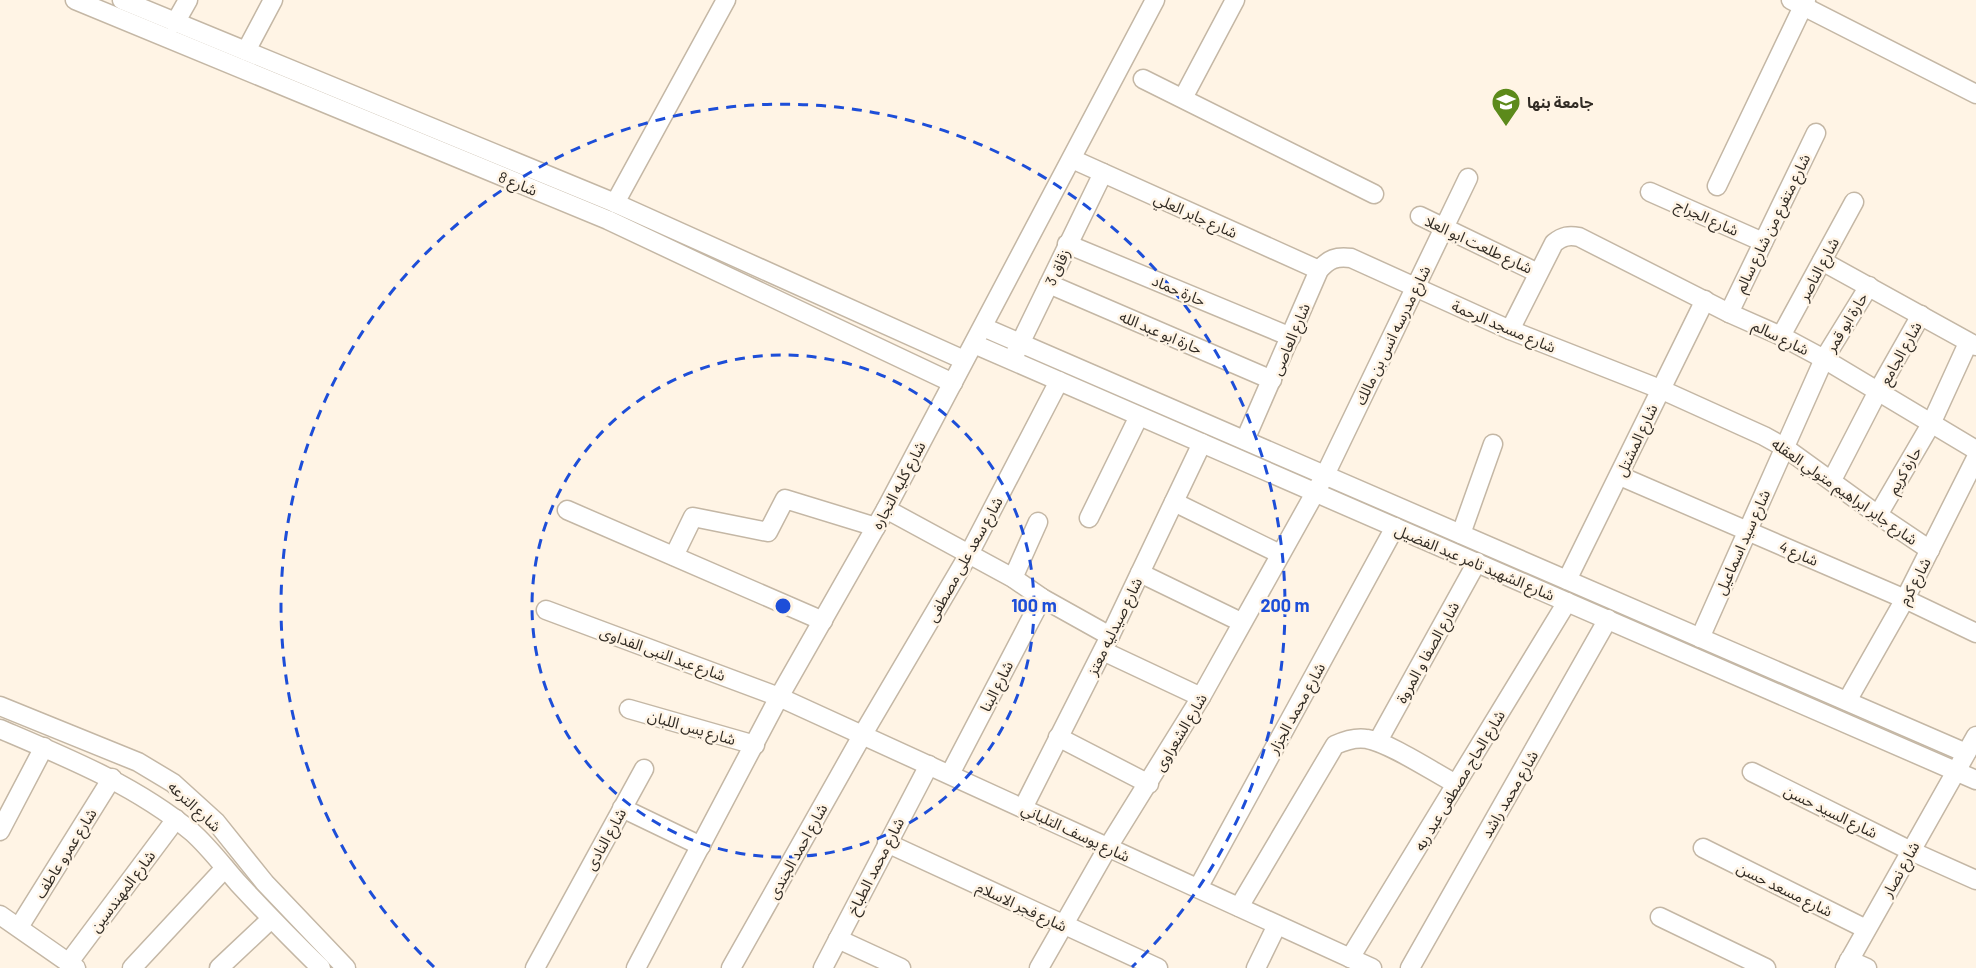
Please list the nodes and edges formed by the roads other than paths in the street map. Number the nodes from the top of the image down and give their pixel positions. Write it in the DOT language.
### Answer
graph roads {
  1 [pos="75,0"];
  2 [pos="122,0"];
  3 [pos="188,0"];
  4 [pos="273,0"];
  5 [pos="726,0"];
  6 [pos="1235,0"];
  7 [pos="1152,1"];
  8 [pos="1800,2"];
  9 [pos="99,4"];
  10 [pos="175,23"];
  11 [pos="246,51"];
  12 [pos="1143,79"];
  13 [pos="1976,94"];
  14 [pos="1183,98"];
  15 [pos="1816,133"];
  16 [pos="1072,159"];
  17 [pos="1102,173"];
  18 [pos="530,178"];
  19 [pos="1468,178"];
  20 [pos="1717,186"];
  21 [pos="1650,192"];
  22 [pos="1374,194"];
  23 [pos="1854,202"];
  24 [pos="615,203"];
  25 [pos="1420,216"];
  26 [pos="1443,228"];
  27 [pos="1763,242"];
  28 [pos="1067,244"];
  29 [pos="1822,261"];
  30 [pos="1319,270"];
  31 [pos="1538,273"];
  32 [pos="1049,284"];
  33 [pos="1869,286"];
  34 [pos="1415,287"];
  35 [pos="1705,300"];
  36 [pos="1729,313"];
  37 [pos="1921,315"];
  38 [pos="983,327"];
  39 [pos="1510,330"];
  40 [pos="1781,336"];
  41 [pos="1291,337"];
  42 [pos="1021,343"];
  43 [pos="974,344"];
  44 [pos="1972,345"];
  45 [pos="1824,359"];
  46 [pos="964,360"];
  47 [pos="1012,361"];
  48 [pos="1272,380"];
  49 [pos="1059,381"];
  50 [pos="953,383"];
  51 [pos="1660,390"];
  52 [pos="1878,392"];
  53 [pos="1139,416"];
  54 [pos="1931,424"];
  55 [pos="1245,440"];
  56 [pos="1202,443"];
  57 [pos="1493,444"];
  58 [pos="1784,447"];
  59 [pos="1976,450"];
  60 [pos="1976,458"];
  61 [pos="1325,475"];
  62 [pos="1620,476"];
  63 [pos="1832,480"];
  64 [pos="1315,492"];
  65 [pos="1174,502"];
  66 [pos="886,509"];
  67 [pos="567,510"];
  68 [pos="1878,515"];
  69 [pos="1089,518"];
  70 [pos="1038,522"];
  71 [pos="876,527"];
  72 [pos="1395,527"];
  73 [pos="1747,531"];
  74 [pos="1461,534"];
  75 [pos="1930,550"];
  76 [pos="969,554"];
  77 [pos="1280,554"];
  78 [pos="674,556"];
  79 [pos="1477,562"];
  80 [pos="1140,573"];
  81 [pos="1013,578"];
  82 [pos="1567,580"];
  83 [pos="1042,598"];
  84 [pos="1905,599"];
  85 [pos="1567,602"];
  86 [pos="546,610"];
  87 [pos="1608,619"];
  88 [pos="823,621"];
  89 [pos="1241,622"];
  90 [pos="1976,633"];
  91 [pos="1700,638"];
  92 [pos="1107,643"];
  93 [pos="780,697"];
  94 [pos="1201,697"];
  95 [pos="1847,701"];
  96 [pos="0,706"];
  97 [pos="629,709"];
  98 [pos="0,729"];
  99 [pos="863,734"];
  100 [pos="1976,736"];
  101 [pos="1058,737"];
  102 [pos="1378,741"];
  103 [pos="755,745"];
  104 [pos="44,747"];
  105 [pos="1966,753"];
  106 [pos="929,765"];
  107 [pos="644,769"];
  108 [pos="1955,771"];
  109 [pos="1752,772"];
  110 [pos="950,774"];
  111 [pos="112,778"];
  112 [pos="1976,780"];
  113 [pos="1149,784"];
  114 [pos="1456,784"];
  115 [pos="622,808"];
  116 [pos="1023,808"];
  117 [pos="176,819"];
  118 [pos="0,831"];
  119 [pos="887,843"];
  120 [pos="701,846"];
  121 [pos="1108,847"];
  122 [pos="1703,848"];
  123 [pos="1911,851"];
  124 [pos="225,868"];
  125 [pos="1976,880"];
  126 [pos="1198,888"];
  127 [pos="1239,907"];
  128 [pos="0,915"];
  129 [pos="1660,916"];
  130 [pos="271,919"];
  131 [pos="1063,925"];
  132 [pos="1277,925"];
  133 [pos="19,927"];
  134 [pos="1866,929"];
  135 [pos="838,939"];
  136 [pos="1350,958"];
  137 [pos="1847,964"];
  138 [pos="72,965"];
  139 [pos="132,968"];
  140 [pos="219,968"];
  141 [pos="321,968"];
  142 [pos="346,968"];
  143 [pos="535,968"];
  144 [pos="636,968"];
  145 [pos="731,968"];
  146 [pos="823,968"];
  147 [pos="902,968"];
  148 [pos="1039,968"];
  149 [pos="1158,968"];
  150 [pos="1256,968"];
  151 [pos="1372,968"];
  152 [pos="1410,968"];
  153 [pos="1766,968"];
  154 [pos="1868,968"];
  1 -- 9 [label="street, شارع 8"];
  2 -- 10 [label="street, شارع 8"];
  3 -- 10 [label="street"];
  4 -- 11 [label="street"];
  5 -- 24 [label="street"];
  6 -- 14 [label="street"];
  7 -- 16 [label="street, شارع كليه التجاره"];
  8 -- 13 [label="street"];
  8 -- 20 [label="street"];
  9 -- 18 [label="street, شارع 8"];
  10 -- 11 [label="street, شارع 8"];
  11 -- 18 [label="street, شارع 8"];
  12 -- 14 [label="street"];
  14 -- 22 [label="street"];
  15 -- 27 [label="street, شارع متفرع من شارع سالم"];
  16 -- 17 [label="street, شارع جابر العلي"];
  16 -- 38 [label="street, شارع كليه التجاره"];
  17 -- 28 [label="street, زقاق 3"];
  17 -- 30 [label="street, شارع جابر العلي"];
  18 -- 24 [label="street, شارع 8"];
  18 -- 50 [label="street, شارع 8"];
  19 -- 26 [label="street, شارع مدرسه انس بن مالك"];
  21 -- 27 [label="street, شارع الجراج"];
  23 -- 29 [label="street, شارع الناصر"];
  24 -- 46 [label="street, شارع 8"];
  25 -- 26 [label="street, شارع طلعت ابو العلا"];
  26 -- 31 [label="street, شارع طلعت ابو العلا"];
  26 -- 34 [label="street, شارع مدرسه انس بن مالك"];
  27 -- 36 [label="street, شارع متفرع من شارع سالم"];
  28 -- 32 [label="street, زقاق 3"];
  28 -- 41 [label="street, حارة حماد"];
  29 -- 33 [label="street"];
  29 -- 40 [label="street, شارع الناصر"];
  30 -- 34 [label="street, شارع مسجد الرحمة"];
  30 -- 41 [label="street, شارع العاصى"];
  31 -- 35 [label="street, شارع سالم"];
  31 -- 39 [label="street"];
  32 -- 42 [label="street, زقاق 3"];
  32 -- 48 [label="street, حارة ابو عبد الله"];
  33 -- 37 [label="street"];
  33 -- 45 [label="street, حارة ابو قمر"];
  34 -- 39 [label="street, شارع مسجد الرحمة"];
  34 -- 61 [label="street, شارع مدرسه انس بن مالك"];
  35 -- 36 [label="street, شارع سالم"];
  35 -- 51 [label="street, شارع المشتل"];
  36 -- 40 [label="street, شارع سالم"];
  37 -- 44 [label="street"];
  37 -- 52 [label="street, شارع الجامع"];
  38 -- 42 [label="street, شارع الشهيد تامر عبد الفضيل"];
  38 -- 43 [label="street, شارع كليه التجاره"];
  39 -- 51 [label="street, شارع مسجد الرحمة"];
  40 -- 45 [label="street, شارع سالم"];
  41 -- 48 [label="street, شارع العاصى"];
  42 -- 47 [label="street, زقاق 3"];
  42 -- 55 [label="street, شارع الشهيد تامر عبد الفضيل"];
  43 -- 46 [label="street, شارع كليه التجاره"];
  43 -- 47 [label="street, شارع الشهيد تامر عبد الفضيل"];
  44 -- 54 [label="street, حارة كريم"];
  45 -- 52 [label="street, شارع سالم"];
  45 -- 58 [label="street, حارة ابو قمر"];
  46 -- 50 [label="street, شارع كليه التجاره"];
  47 -- 49 [label="street, شارع الشهيد تامر عبد الفضيل"];
  48 -- 55 [label="street, شارع العاصى"];
  49 -- 53 [label="street, شارع الشهيد تامر عبد الفضيل"];
  49 -- 76 [label="street, شارع سعد على مصطفى"];
  50 -- 66 [label="street, شارع كليه التجاره"];
  51 -- 58 [label="street, شارع جابر ابراهيم متولي العقله"];
  51 -- 62 [label="street, شارع المشتل"];
  52 -- 54 [label="street, شارع سالم"];
  52 -- 63 [label="street, شارع الجامع"];
  53 -- 56 [label="street, شارع الشهيد تامر عبد الفضيل"];
  53 -- 69 [label="street"];
  54 -- 59 [label="street, شارع سالم"];
  54 -- 68 [label="street, حارة كريم"];
  55 -- 61 [label="street, شارع الشهيد تامر عبد الفضيل"];
  56 -- 64 [label="street, شارع الشهيد تامر عبد الفضيل"];
  56 -- 65 [label="street, شارع صيدليه معتز"];
  57 -- 74 [label="street"];
  58 -- 63 [label="street, شارع جابر ابراهيم متولي العقله"];
  58 -- 73 [label="street, شارع سيد اسماعيل"];
  60 -- 75 [label="street, شارع كرم"];
  61 -- 64 [label="street, شارع مدرسه انس بن مالك"];
  61 -- 74 [label="street, شارع الشهيد تامر عبد الفضيل"];
  62 -- 73 [label="street, شارع 4"];
  62 -- 82 [label="street, شارع المشتل"];
  63 -- 68 [label="street, شارع جابر ابراهيم متولي العقله"];
  64 -- 72 [label="street, شارع الشهيد تامر عبد الفضيل"];
  64 -- 77 [label="street, شارع الشعراوى"];
  65 -- 77 [label="street"];
  65 -- 80 [label="street, شارع صيدليه معتز"];
  66 -- 71 [label="street, شارع كليه التجاره"];
  66 -- 76 [label="street"];
  67 -- 78 [label="street"];
  68 -- 75 [label="street, شارع جابر ابراهيم متولي العقله"];
  70 -- 81 [label="street"];
  71 -- 78 [label="street"];
  71 -- 88 [label="street, شارع كليه التجاره"];
  72 -- 79 [label="street, شارع الشهيد تامر عبد الفضيل"];
  72 -- 126 [label="street, شارع محمد الجزار"];
  73 -- 84 [label="street, شارع 4"];
  73 -- 91 [label="street, شارع سيد اسماعيل"];
  74 -- 82 [label="street, شارع الشهيد تامر عبد الفضيل"];
  75 -- 84 [label="street, شارع كرم"];
  76 -- 81 [label="street"];
  76 -- 99 [label="street, شارع سعد على مصطفى"];
  77 -- 89 [label="street, شارع الشعراوى"];
  78 -- 88 [label="street"];
  79 -- 85 [label="street, شارع الشهيد تامر عبد الفضيل"];
  79 -- 102 [label="street, شارع الصفا و المروة"];
  80 -- 89 [label="street"];
  80 -- 92 [label="street, شارع صيدليه معتز"];
  81 -- 83 [label="street"];
  82 -- 91 [label="street, شارع الشهيد تامر عبد الفضيل"];
  83 -- 92 [label="street"];
  83 -- 110 [label="street, شارع البنا"];
  84 -- 90 [label="street, شارع 4"];
  84 -- 95 [label="street, شارع كرم"];
  85 -- 87 [label="street, شارع الشهيد تامر عبد الفضيل"];
  85 -- 114 [label="street, شارع الحاج مصطفى عبد ربه"];
  86 -- 93 [label="street, شارع عبد النبى الفداوى"];
  87 -- 108 [label="street, شارع الشهيد تامر عبد الفضيل"];
  87 -- 152 [label="street, شارع محمد راشد"];
  88 -- 93 [label="street, شارع كليه التجاره"];
  89 -- 94 [label="street, شارع الشعراوى"];
  91 -- 95 [label="street, شارع الشهيد تامر عبد الفضيل"];
  92 -- 94 [label="street"];
  92 -- 101 [label="street, شارع صيدليه معتز"];
  93 -- 99 [label="street, شارع يوسف التلباني"];
  93 -- 103 [label="street, شارع كليه التجاره"];
  94 -- 113 [label="street, شارع الشعراوى"];
  95 -- 105 [label="street, شارع الشهيد تامر عبد الفضيل"];
  96 -- 142 [label="street, شارع الترعه"];
  97 -- 103 [label="street, شارع يس اللبان"];
  98 -- 104 [label="street, شارع الترعه"];
  99 -- 106 [label="street, شارع يوسف التلباني"];
  99 -- 145 [label="street, شارع احمد الجندى"];
  100 -- 105 [label="street, شارع نصار"];
  101 -- 113 [label="street"];
  101 -- 116 [label="street, شارع صيدليه معتز"];
  102 -- 114 [label="street"];
  102 -- 127 [label="street"];
  103 -- 120 [label="street, شارع كليه التجاره"];
  104 -- 111 [label="street, شارع الترعه"];
  104 -- 118 [label="street"];
  105 -- 108 [label="street, شارع نصار"];
  106 -- 110 [label="street, شارع يوسف التلباني"];
  106 -- 119 [label="street, شارع محمد الطباخ"];
  107 -- 115 [label="street, شارع النادى"];
  108 -- 112 [label="street, شارع الشهيد تامر عبد الفضيل"];
  108 -- 123 [label="street, شارع نصار"];
  109 -- 123 [label="street, شارع السيد حسن"];
  110 -- 116 [label="street, شارع يوسف التلباني"];
  111 -- 117 [label="street, شارع الترعه"];
  111 -- 133 [label="street, شارع عمرو عاطف"];
  113 -- 121 [label="street, شارع الشعراوى"];
  114 -- 136 [label="street, شارع الحاج مصطفى عبد ربه"];
  115 -- 120 [label="street"];
  115 -- 143 [label="street, شارع النادى"];
  116 -- 121 [label="street, شارع يوسف التلباني"];
  117 -- 124 [label="street, شارع الترعه"];
  117 -- 138 [label="street, شارع المهندسين"];
  119 -- 131 [label="street, شارع فجر الاسلام"];
  119 -- 135 [label="street, شارع محمد الطباخ"];
  120 -- 144 [label="street, شارع كليه التجاره"];
  121 -- 126 [label="street, شارع يوسف التلباني"];
  121 -- 131 [label="street, شارع الشعراوى"];
  122 -- 134 [label="street, شارع مسعد حسن"];
  123 -- 125 [label="street, شارع السيد حسن"];
  123 -- 134 [label="street, شارع نصار"];
  124 -- 130 [label="street, شارع الترعه"];
  124 -- 139 [label="street"];
  126 -- 127 [label="street, شارع يوسف التلباني"];
  127 -- 132 [label="street, شارع يوسف التلباني"];
  128 -- 133 [label="street"];
  129 -- 153 [label="street"];
  130 -- 140 [label="street"];
  130 -- 141 [label="street, شارع الترعه"];
  131 -- 148 [label="street, شارع الشعراوى"];
  131 -- 149 [label="street, شارع فجر الاسلام"];
  132 -- 136 [label="street, شارع يوسف التلباني"];
  132 -- 150 [label="street"];
  133 -- 138 [label="street"];
  134 -- 137 [label="street, شارع نصار"];
  135 -- 146 [label="street, شارع محمد الطباخ"];
  135 -- 147 [label="street"];
  136 -- 151 [label="street, شارع يوسف التلباني"];
  137 -- 154 [label="street"];
}
